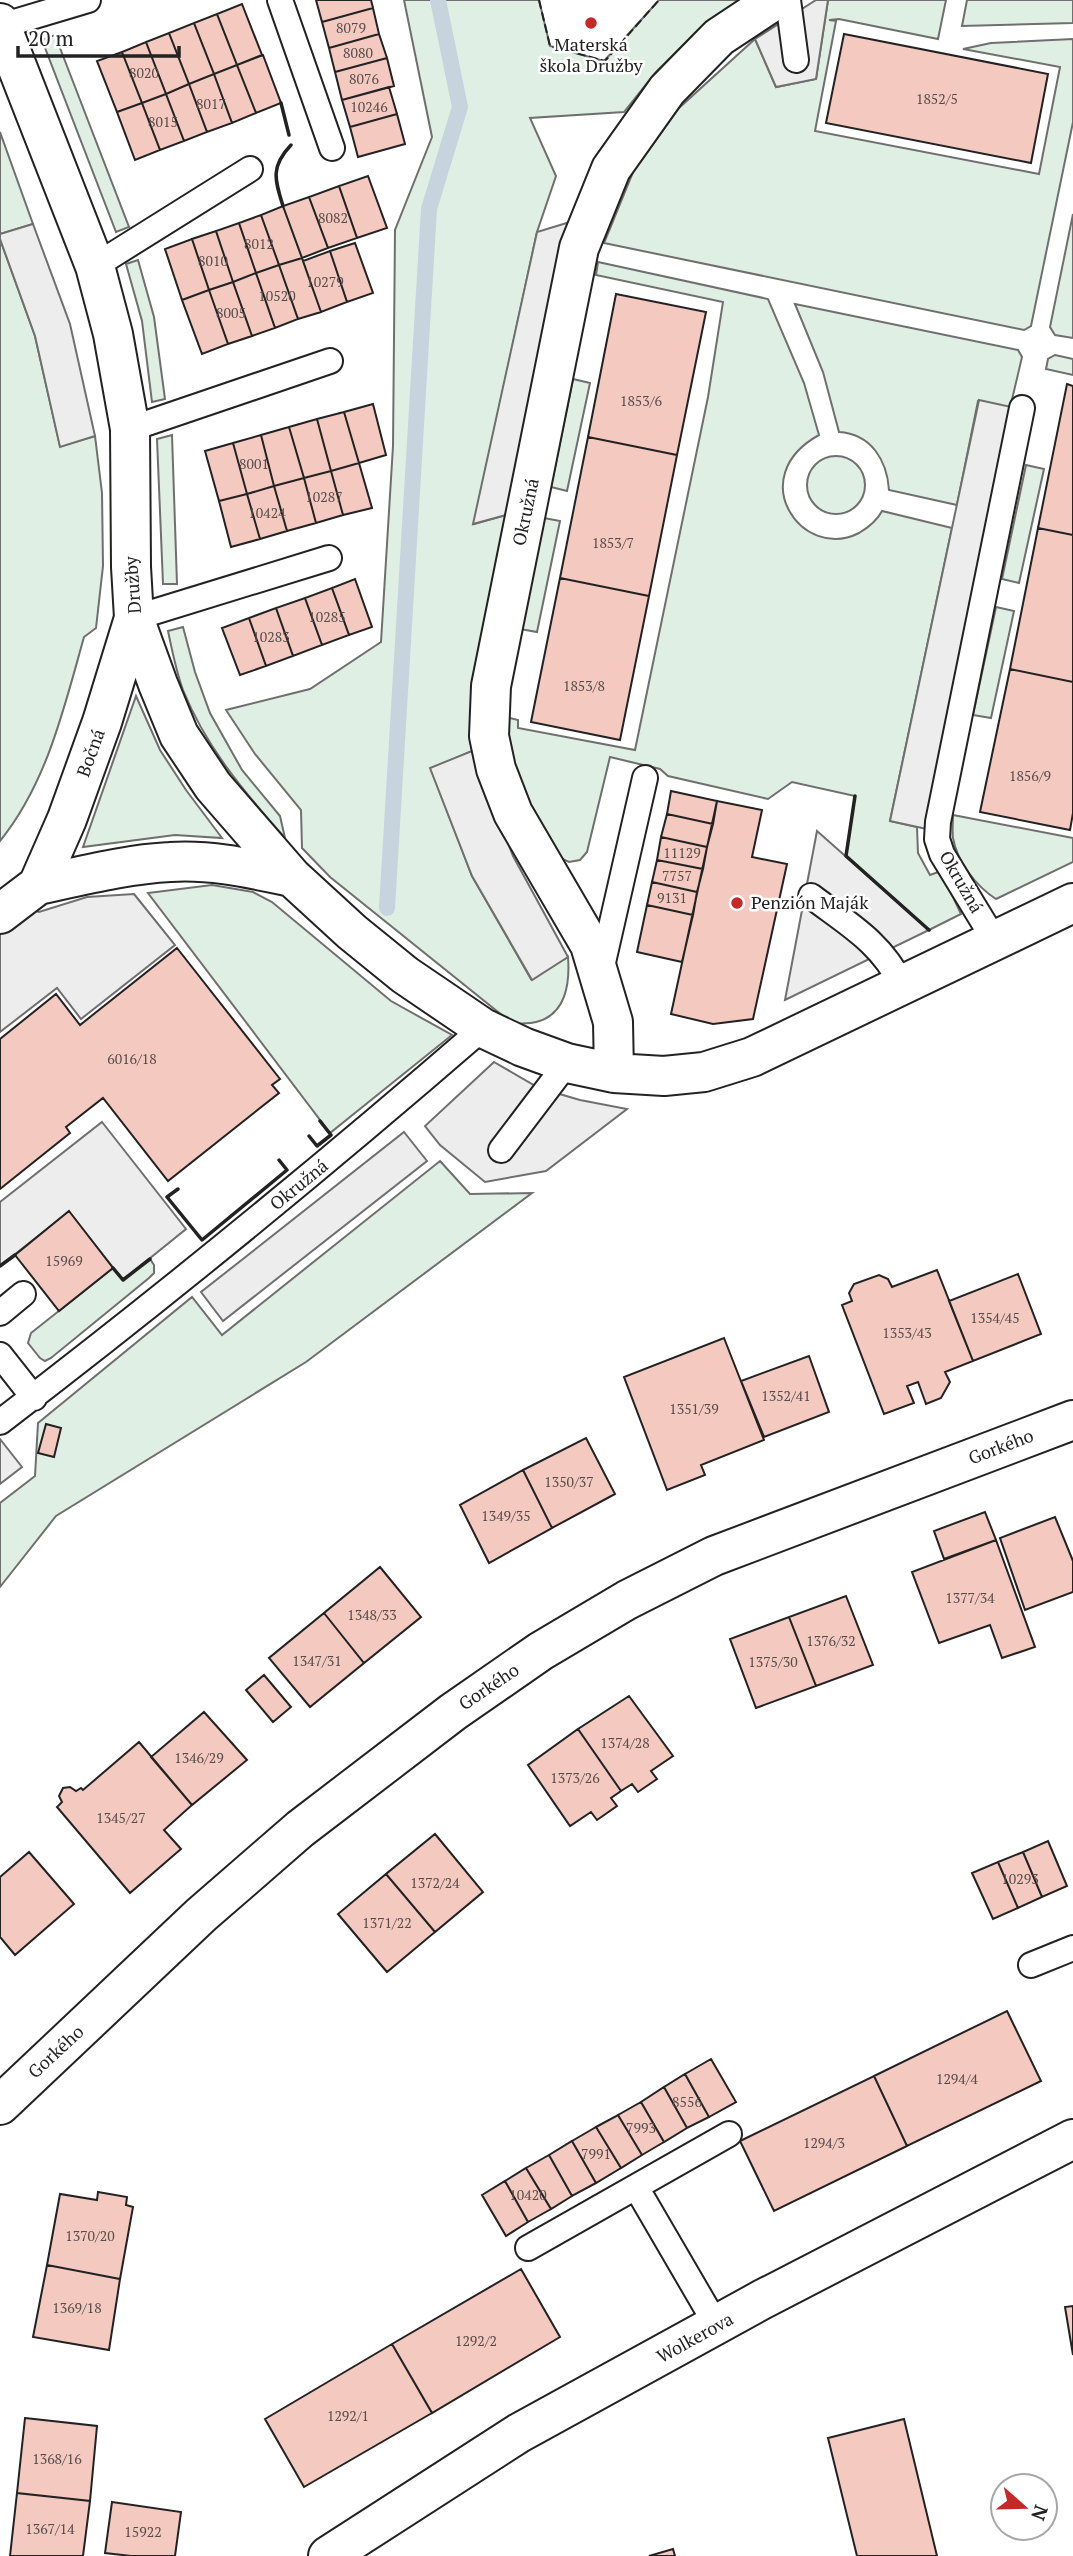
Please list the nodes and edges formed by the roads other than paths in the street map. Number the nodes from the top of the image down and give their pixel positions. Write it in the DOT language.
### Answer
graph roads {
  1 [pos="88,0"];
  2 [pos="280,0"];
  3 [pos="775,0"];
  4 [pos="788,0"];
  5 [pos="1,24"];
  6 [pos="796,60"];
  7 [pos="332,148"];
  8 [pos="250,169"];
  9 [pos="95,266"];
  10 [pos="330,360"];
  11 [pos="1022,408"];
  12 [pos="130,429"];
  13 [pos="329,558"];
  14 [pos="134,618"];
  15 [pos="645,778"];
  16 [pos="292,877"];
  17 [pos="38,885"];
  18 [pos="811,895"];
  19 [pos="1073,903"];
  20 [pos="0,914"];
  21 [pos="995,941"];
  22 [pos="600,978"];
  23 [pos="902,985"];
  24 [pos="483,1028"];
  25 [pos="567,1063"];
  26 [pos="614,1073"];
  27 [pos="501,1150"];
  28 [pos="23,1294"];
  29 [pos="0,1313"];
  30 [pos="0,1355"];
  31 [pos="34,1398"];
  32 [pos="1073,1420"];
  33 [pos="0,1422"];
  34 [pos="1073,1948"];
  35 [pos="1031,1965"];
  36 [pos="0,2105"];
  37 [pos="729,2134"];
  38 [pos="1073,2139"];
  39 [pos="636,2187"];
  40 [pos="528,2248"];
  41 [pos="717,2326"];
  42 [pos="328,2556"];
  1 -- 5 [label="lane"];
  2 -- 7 [label="lane"];
  3 -- 22 [label="street, Okružná"];
  4 -- 6 [label="lane"];
  5 -- 9 [label="street, Družby"];
  8 -- 9 [label="lane"];
  9 -- 12 [label="street, Družby"];
  10 -- 12 [label="lane"];
  11 -- 21 [label="lane, Okružná"];
  12 -- 14 [label="street, Družby"];
  13 -- 14 [label="lane"];
  14 -- 16 [label="street, Družby"];
  14 -- 17 [label="street, Bočná"];
  15 -- 22 [label="lane"];
  16 -- 17 [label="street, Bočná"];
  16 -- 24 [label="street, Družby"];
  17 -- 20 [label="street, Bočná"];
  18 -- 23 [label="lane"];
  19 -- 21 [label="street"];
  21 -- 23 [label="street"];
  22 -- 26 [label="street, Okružná"];
  23 -- 26 [label="street"];
  24 -- 25 [label="street"];
  24 -- 31 [label="lane, Okružná"];
  25 -- 26 [label="street"];
  25 -- 27 [label="lane"];
  28 -- 29 [label="lane"];
  30 -- 31 [label="lane"];
  31 -- 33 [label="lane, Okružná"];
  32 -- 36 [label="street, Gorkého"];
  34 -- 35 [label="lane"];
  37 -- 39 [label="lane"];
  38 -- 41 [label="street, Wolkerova"];
  39 -- 40 [label="lane"];
  39 -- 41 [label="lane"];
  41 -- 42 [label="street, Wolkerova"];
}
